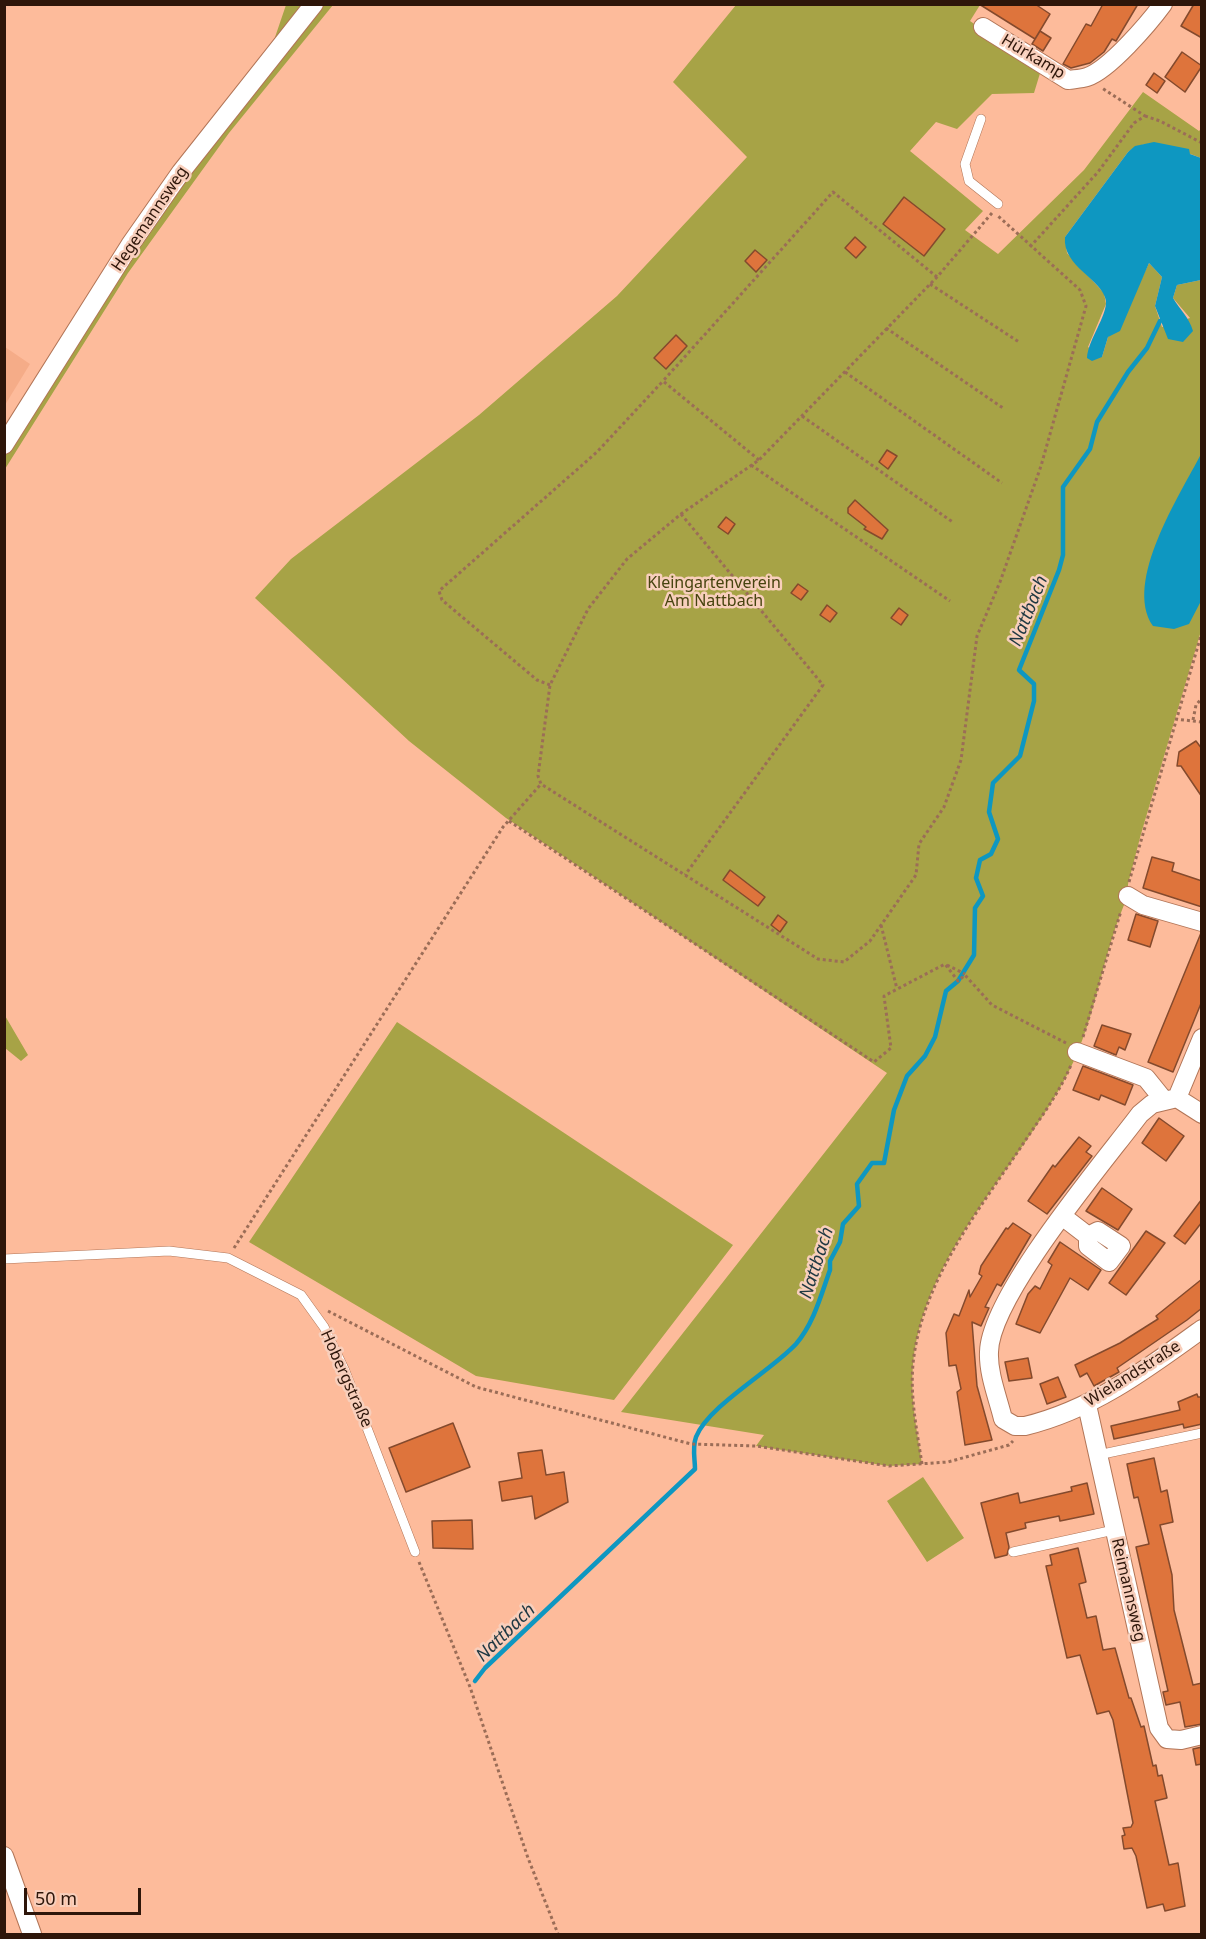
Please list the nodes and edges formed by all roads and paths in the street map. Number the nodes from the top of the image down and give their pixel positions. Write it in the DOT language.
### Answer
graph roads {
  1 [pos="314,4"];
  2 [pos="1163,4"];
  3 [pos="983,27"];
  4 [pos="1104,90"];
  5 [pos="1144,116"];
  6 [pos="981,119"];
  7 [pos="1202,143"];
  8 [pos="998,204"];
  9 [pos="1030,247"];
  10 [pos="937,277"];
  11 [pos="929,284"];
  12 [pos="886,328"];
  13 [pos="1019,342"];
  14 [pos="845,372"];
  15 [pos="663,381"];
  16 [pos="1003,408"];
  17 [pos="802,416"];
  18 [pos="4,445"];
  19 [pos="759,460"];
  20 [pos="751,465"];
  21 [pos="1002,483"];
  22 [pos="681,514"];
  23 [pos="954,523"];
  24 [pos="950,601"];
  25 [pos="1202,632"];
  26 [pos="550,685"];
  27 [pos="1202,698"];
  28 [pos="1174,719"];
  29 [pos="1192,720"];
  30 [pos="1202,722"];
  31 [pos="541,784"];
  32 [pos="509,821"];
  33 [pos="685,875"];
  34 [pos="1128,896"];
  35 [pos="1202,922"];
  36 [pos="881,925"];
  37 [pos="945,964"];
  38 [pos="965,975"];
  39 [pos="1202,1038"];
  40 [pos="1077,1052"];
  41 [pos="1170,1099"];
  42 [pos="1202,1114"];
  43 [pos="1062,1216"];
  44 [pos="1088,1236"];
  45 [pos="228,1258"];
  46 [pos="4,1259"];
  47 [pos="303,1299"];
  48 [pos="1202,1329"];
  49 [pos="1087,1405"];
  50 [pos="1025,1426"];
  51 [pos="1202,1433"];
  52 [pos="1098,1455"];
  53 [pos="922,1464"];
  54 [pos="1114,1530"];
  55 [pos="415,1552"];
  56 [pos="1013,1552"];
  57 [pos="1202,1735"];
  58 [pos="4,1856"];
  59 [pos="32,1935"];
  60 [pos="558,1935"];
  1 -- 18 [label="street, Hegemannsweg"];
  2 -- 3 [label="street, Hürkamp"];
  4 -- 5 [label="path"];
  5 -- 7 [label="path"];
  5 -- 9 [label="path"];
  6 -- 8 [label="lane"];
  9 -- 10 [label="path"];
  9 -- 36 [label="path"];
  10 -- 11 [label="path"];
  10 -- 15 [label="path"];
  11 -- 12 [label="path"];
  11 -- 13 [label="path"];
  12 -- 14 [label="path"];
  12 -- 16 [label="path"];
  14 -- 17 [label="path"];
  14 -- 21 [label="path"];
  15 -- 19 [label="path"];
  15 -- 26 [label="path"];
  17 -- 19 [label="path"];
  17 -- 23 [label="path"];
  19 -- 20 [label="path"];
  20 -- 22 [label="path"];
  20 -- 24 [label="path"];
  22 -- 26 [label="path"];
  22 -- 33 [label="path"];
  25 -- 28 [label="path"];
  26 -- 31 [label="path"];
  27 -- 29 [label="path"];
  28 -- 29 [label="path"];
  28 -- 34 [label="path"];
  29 -- 30 [label="path"];
  31 -- 32 [label="path"];
  31 -- 33 [label="path"];
  32 -- 37 [label="path"];
  32 -- 45 [label="path"];
  33 -- 36 [label="path"];
  34 -- 35 [label="street"];
  34 -- 40 [label="path"];
  36 -- 37 [label="path"];
  37 -- 38 [label="path"];
  37 -- 38 [label="path"];
  38 -- 40 [label="path"];
  39 -- 41 [label="street"];
  40 -- 41 [label="street"];
  40 -- 53 [label="path"];
  41 -- 42 [label="street"];
  41 -- 43 [label="street"];
  43 -- 44 [label="street"];
  43 -- 50 [label="street"];
  45 -- 46 [label="lane, Hobergstraße"];
  45 -- 47 [label="lane, Hobergstraße"];
  47 -- 53 [label="path"];
  47 -- 55 [label="lane, Hobergstraße"];
  48 -- 49 [label="street, Wielandstraße"];
  49 -- 50 [label="street, Wielandstraße"];
  49 -- 52 [label="street, Reimannsweg"];
  50 -- 53 [label="path"];
  51 -- 52 [label="lane"];
  52 -- 54 [label="street, Reimannsweg"];
  54 -- 56 [label="lane"];
  54 -- 57 [label="street, Reimannsweg"];
  55 -- 60 [label="path"];
  58 -- 59 [label="street"];
}
